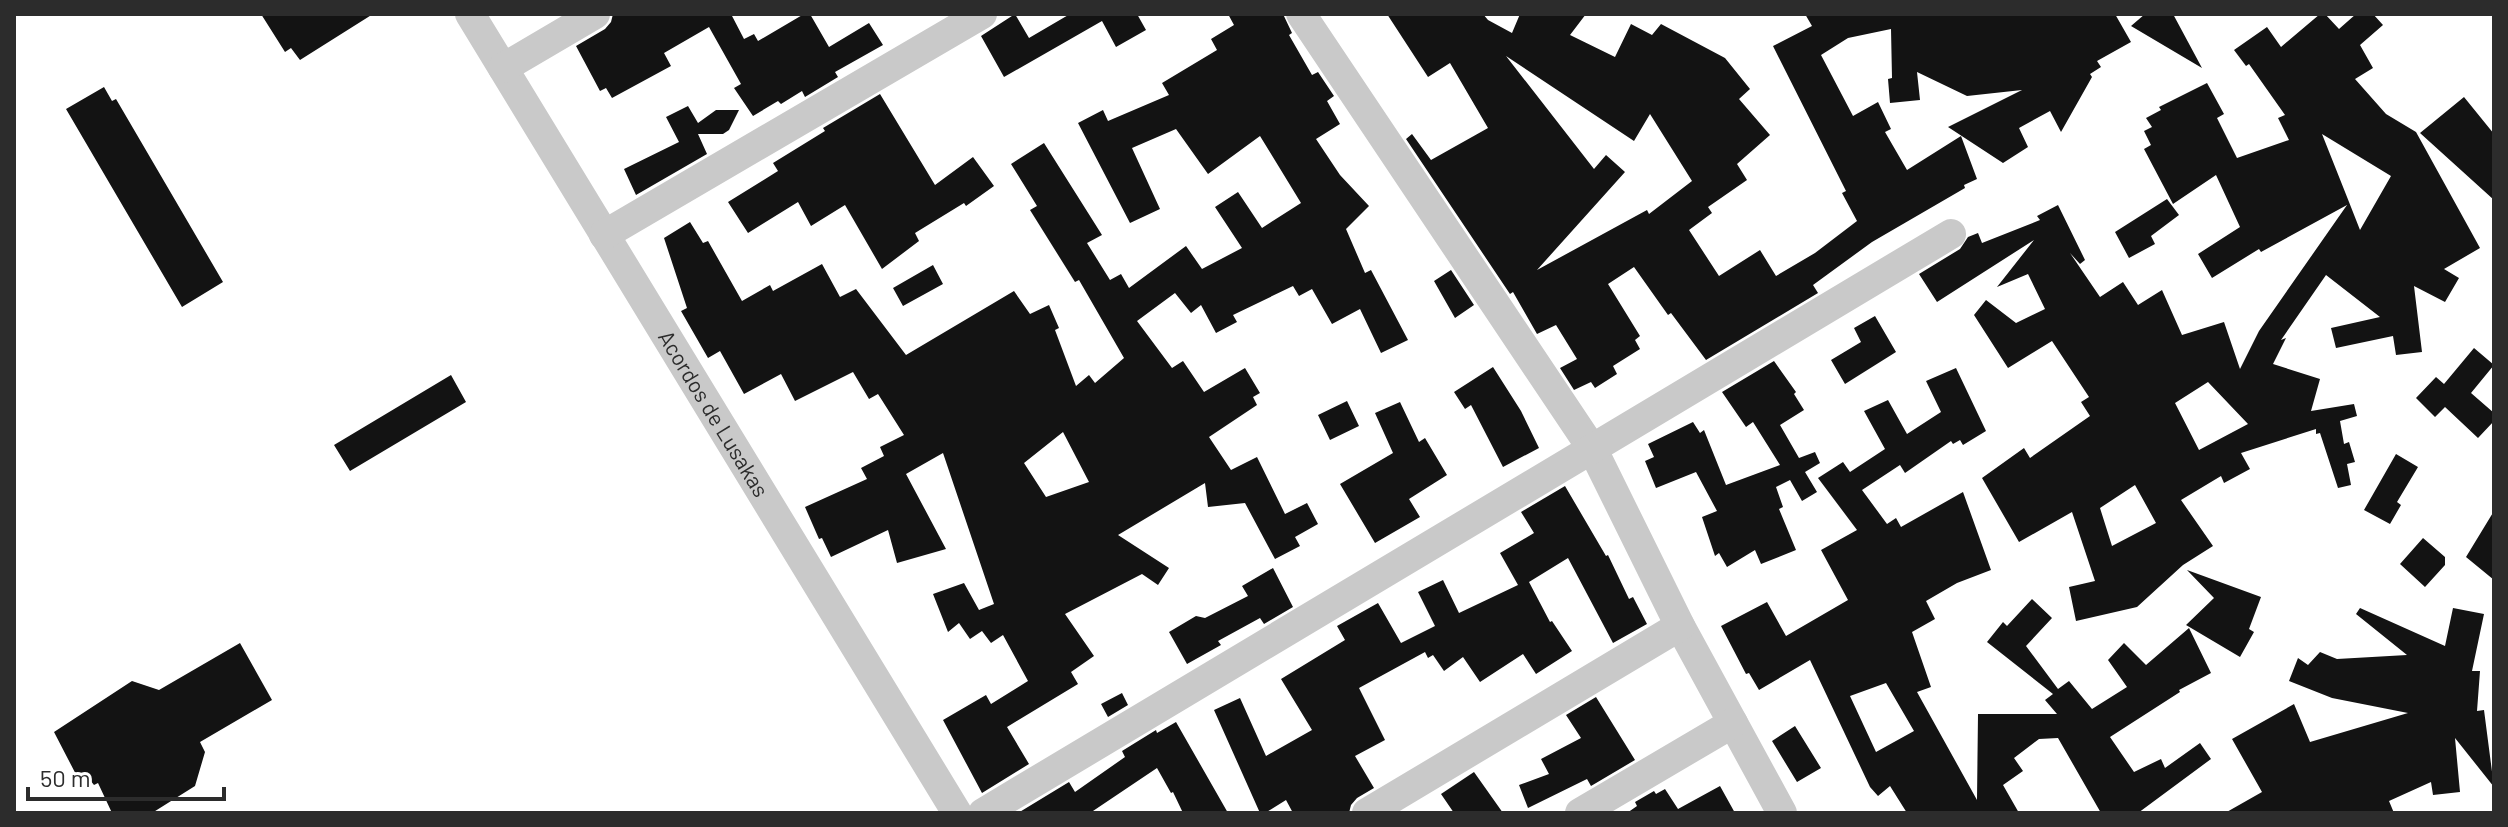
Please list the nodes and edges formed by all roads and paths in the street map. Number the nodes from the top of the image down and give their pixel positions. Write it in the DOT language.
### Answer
graph roads {
  1 [pos="470,14"];
  2 [pos="595,14"];
  3 [pos="982,14"];
  4 [pos="1301,14"];
  5 [pos="503,68"];
  6 [pos="1951,234"];
  7 [pos="604,235"];
  8 [pos="1593,450"];
  9 [pos="1680,626"];
  10 [pos="1733,723"];
  11 [pos="957,813"];
  12 [pos="983,813"];
  13 [pos="1367,813"];
  14 [pos="1580,813"];
  15 [pos="1782,813"];
  1 -- 5 [label="street, Acordos de Lusakas"];
  2 -- 5 [label="street"];
  3 -- 7 [label="street"];
  4 -- 8 [label="street"];
  5 -- 7 [label="street, Acordos de Lusakas"];
  6 -- 8 [label="street"];
  7 -- 11 [label="street, Acordos de Lusakas"];
  8 -- 9 [label="street"];
  8 -- 12 [label="street"];
  9 -- 10 [label="street"];
  9 -- 13 [label="street"];
  10 -- 14 [label="street"];
  10 -- 15 [label="street"];
}
